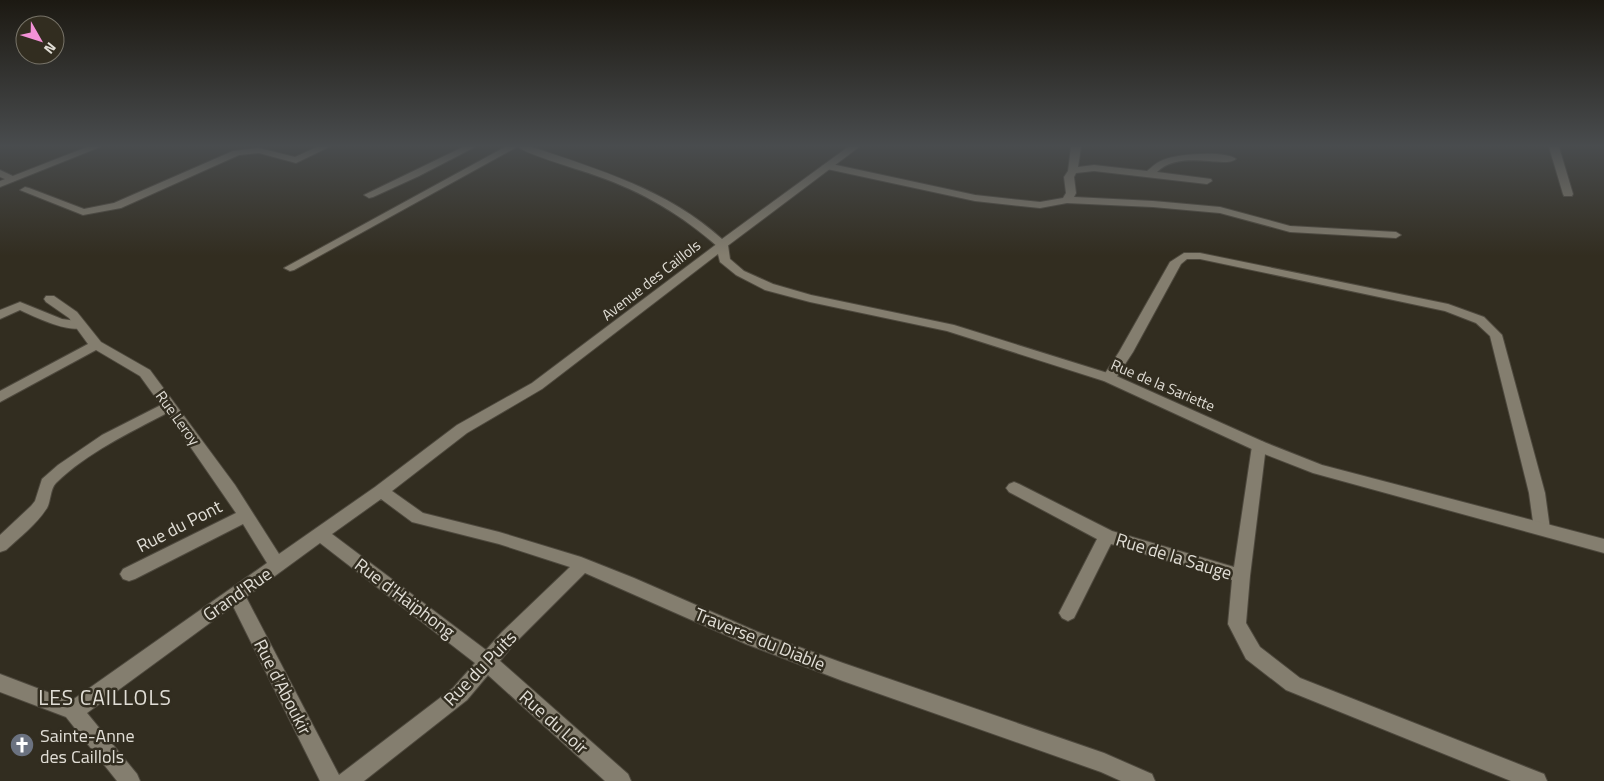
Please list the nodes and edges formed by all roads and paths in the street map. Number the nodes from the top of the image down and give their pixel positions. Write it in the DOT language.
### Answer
graph roads {
  1 [pos="168,183"];
  2 [pos="395,183"];
  3 [pos="445,183"];
  4 [pos="629,183"];
  5 [pos="804,183"];
  6 [pos="908,183"];
  7 [pos="1070,183"];
  8 [pos="1565,183"];
  9 [pos="24,190"];
  10 [pos="1568,194"];
  11 [pos="369,195"];
  12 [pos="1067,200"];
  13 [pos="1396,235"];
  14 [pos="722,245"];
  15 [pos="290,268"];
  16 [pos="50,299"];
  17 [pos="0,315"];
  18 [pos="80,325"];
  19 [pos="96,345"];
  20 [pos="1109,378"];
  21 [pos="0,397"];
  22 [pos="170,406"];
  23 [pos="462,429"];
  24 [pos="1258,446"];
  25 [pos="1014,488"];
  26 [pos="381,491"];
  27 [pos="246,515"];
  28 [pos="1542,529"];
  29 [pos="320,534"];
  30 [pos="1107,536"];
  31 [pos="0,545"];
  32 [pos="1604,546"];
  33 [pos="277,565"];
  34 [pos="583,566"];
  35 [pos="129,574"];
  36 [pos="1241,576"];
  37 [pos="236,594"];
  38 [pos="1068,613"];
  39 [pos="488,663"];
  40 [pos="0,683"];
  41 [pos="73,711"];
  42 [pos="130,781"];
  43 [pos="331,781"];
  44 [pos="347,781"];
  45 [pos="621,781"];
  46 [pos="1145,781"];
  47 [pos="1537,781"];
  1 -- 9 [label="street"];
  2 -- 11 [label="street"];
  3 -- 15 [label="street"];
  4 -- 14 [label="street"];
  5 -- 14 [label="street, Avenue des Caillols"];
  6 -- 12 [label="street"];
  7 -- 12 [label="street"];
  8 -- 10 [label="street"];
  12 -- 13 [label="street"];
  14 -- 20 [label="street, Rue de la Sariette"];
  14 -- 23 [label="street, Avenue des Caillols"];
  16 -- 18 [label="street, Rue Leroy"];
  17 -- 18 [label="street"];
  18 -- 19 [label="street, Rue Leroy"];
  19 -- 21 [label="street"];
  19 -- 22 [label="street, Rue Leroy"];
  20 -- 24 [label="street, Rue de la Sariette"];
  20 -- 28 [label="street"];
  22 -- 27 [label="street, Rue Leroy"];
  22 -- 31 [label="street"];
  23 -- 26 [label="street, Grand'Rue"];
  24 -- 28 [label="street, Rue de la Sariette"];
  24 -- 36 [label="street"];
  25 -- 30 [label="street, Rue de la Sauge"];
  26 -- 29 [label="street, Grand'Rue"];
  26 -- 34 [label="street, Traverse du Diable"];
  27 -- 33 [label="street, Rue Leroy"];
  27 -- 35 [label="street, Rue du Pont"];
  28 -- 32 [label="street, Rue de la Sariette"];
  29 -- 33 [label="street, Grand'Rue"];
  29 -- 39 [label="street, Rue d'Haïphong"];
  30 -- 36 [label="street, Rue de la Sauge"];
  30 -- 38 [label="street, Rue de la Sauge"];
  33 -- 37 [label="street, Grand'Rue"];
  34 -- 39 [label="street, Rue du Puits"];
  34 -- 46 [label="street, Traverse du Diable"];
  36 -- 47 [label="street"];
  37 -- 41 [label="street, Grand'Rue"];
  37 -- 43 [label="street, Rue d'Aboukir"];
  39 -- 44 [label="street, Rue du Puits"];
  39 -- 45 [label="street, Rue du Loir"];
  40 -- 41 [label="street"];
  41 -- 42 [label="street"];
}
